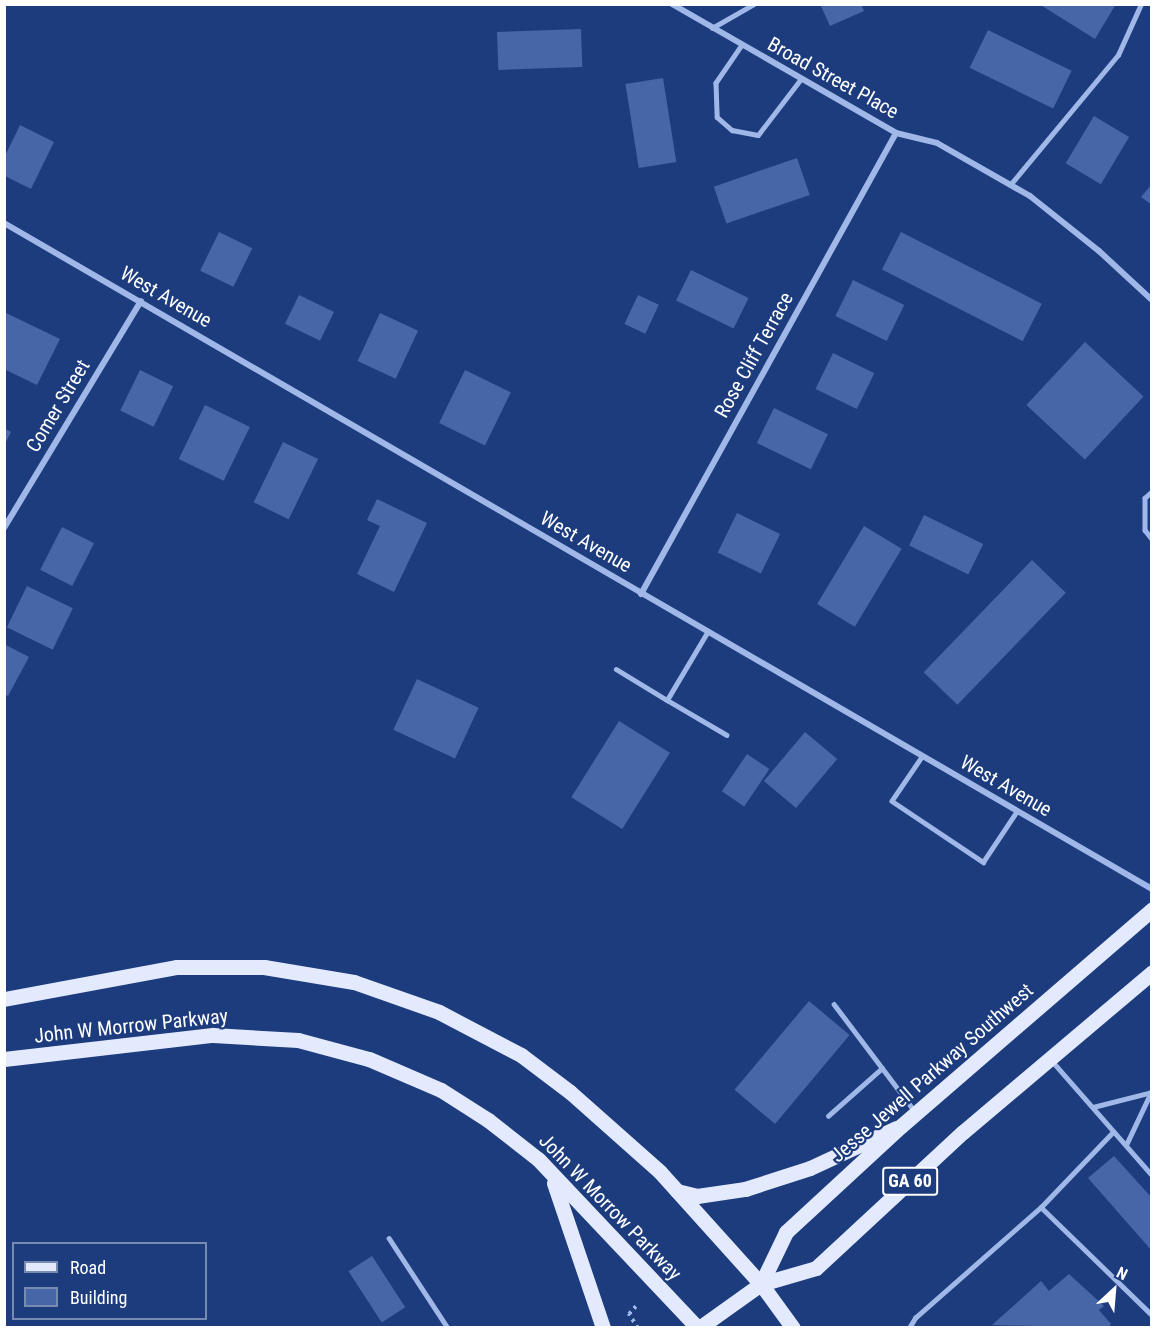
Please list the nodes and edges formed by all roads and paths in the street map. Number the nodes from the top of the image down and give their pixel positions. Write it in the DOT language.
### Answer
graph roads {
  1 [pos="672,4"];
  2 [pos="754,4"];
  3 [pos="1141,4"];
  4 [pos="712,28"];
  5 [pos="742,45"];
  6 [pos="800,80"];
  7 [pos="896,133"];
  8 [pos="1010,185"];
  9 [pos="4,223"];
  10 [pos="1152,300"];
  11 [pos="141,301"];
  12 [pos="1152,492"];
  13 [pos="4,528"];
  14 [pos="1152,539"];
  15 [pos="641,594"];
  16 [pos="708,631"];
  17 [pos="616,669"];
  18 [pos="668,700"];
  19 [pos="727,735"];
  20 [pos="922,757"];
  21 [pos="1017,811"];
  22 [pos="1152,889"];
  23 [pos="1152,909"];
  24 [pos="1152,972"];
  25 [pos="4,999"];
  26 [pos="834,1004"];
  27 [pos="4,1059"];
  28 [pos="1051,1059"];
  29 [pos="882,1068"];
  30 [pos="1151,1092"];
  31 [pos="1093,1107"];
  32 [pos="917,1114"];
  33 [pos="828,1116"];
  34 [pos="901,1126"];
  35 [pos="1113,1132"];
  36 [pos="1126,1145"];
  37 [pos="551,1175"];
  38 [pos="1152,1175"];
  39 [pos="677,1191"];
  40 [pos="1041,1207"];
  41 [pos="389,1238"];
  42 [pos="761,1284"];
  43 [pos="638,1304"];
  44 [pos="1152,1315"];
  45 [pos="448,1328"];
  46 [pos="603,1328"];
  47 [pos="638,1328"];
  48 [pos="699,1328"];
  49 [pos="793,1328"];
  50 [pos="909,1328"];
  1 -- 4 [label="street, Broad Street Place"];
  2 -- 4 [label="lane"];
  3 -- 8 [label="lane"];
  4 -- 5 [label="street, Broad Street Place"];
  5 -- 6 [label="street, Broad Street Place"];
  5 -- 6 [label="lane"];
  6 -- 7 [label="street, Broad Street Place"];
  7 -- 8 [label="street, Broad Street Place"];
  7 -- 15 [label="street, Rose Cliff Terrace"];
  8 -- 10 [label="street, Broad Street Place"];
  9 -- 11 [label="street, West Avenue"];
  11 -- 13 [label="street, Comer Street"];
  11 -- 15 [label="street, West Avenue"];
  12 -- 14 [label="lane"];
  15 -- 16 [label="street, West Avenue"];
  16 -- 18 [label="lane"];
  16 -- 20 [label="street, West Avenue"];
  17 -- 18 [label="lane"];
  18 -- 19 [label="lane"];
  20 -- 21 [label="street, West Avenue"];
  20 -- 21 [label="lane"];
  21 -- 22 [label="street, West Avenue"];
  23 -- 32 [label="main road, Jesse Jewell Parkway Southwest / GA 60"];
  24 -- 28 [label="main road, Jesse Jewell Parkway Southwest / GA 60"];
  25 -- 39 [label="main road"];
  26 -- 29 [label="lane"];
  27 -- 37 [label="main road, John W Morrow Parkway"];
  28 -- 31 [label="lane"];
  28 -- 42 [label="main road, Jesse Jewell Parkway Southwest / GA 60"];
  29 -- 32 [label="lane"];
  29 -- 33 [label="lane"];
  30 -- 31 [label="lane"];
  30 -- 36 [label="lane"];
  31 -- 35 [label="lane"];
  32 -- 34 [label="main road, Jesse Jewell Parkway Southwest / GA 60"];
  34 -- 39 [label="main road"];
  34 -- 42 [label="main road, Jesse Jewell Parkway Southwest / GA 60"];
  35 -- 36 [label="lane"];
  35 -- 40 [label="lane"];
  36 -- 38 [label="lane"];
  37 -- 46 [label="main road"];
  37 -- 48 [label="main road, John W Morrow Parkway"];
  39 -- 42 [label="main road"];
  40 -- 44 [label="lane"];
  40 -- 50 [label="lane"];
  41 -- 45 [label="lane"];
  42 -- 48 [label="main road, Jesse Jewell Parkway Southwest"];
  42 -- 49 [label="main road"];
  43 -- 47 [label="path"];
}
